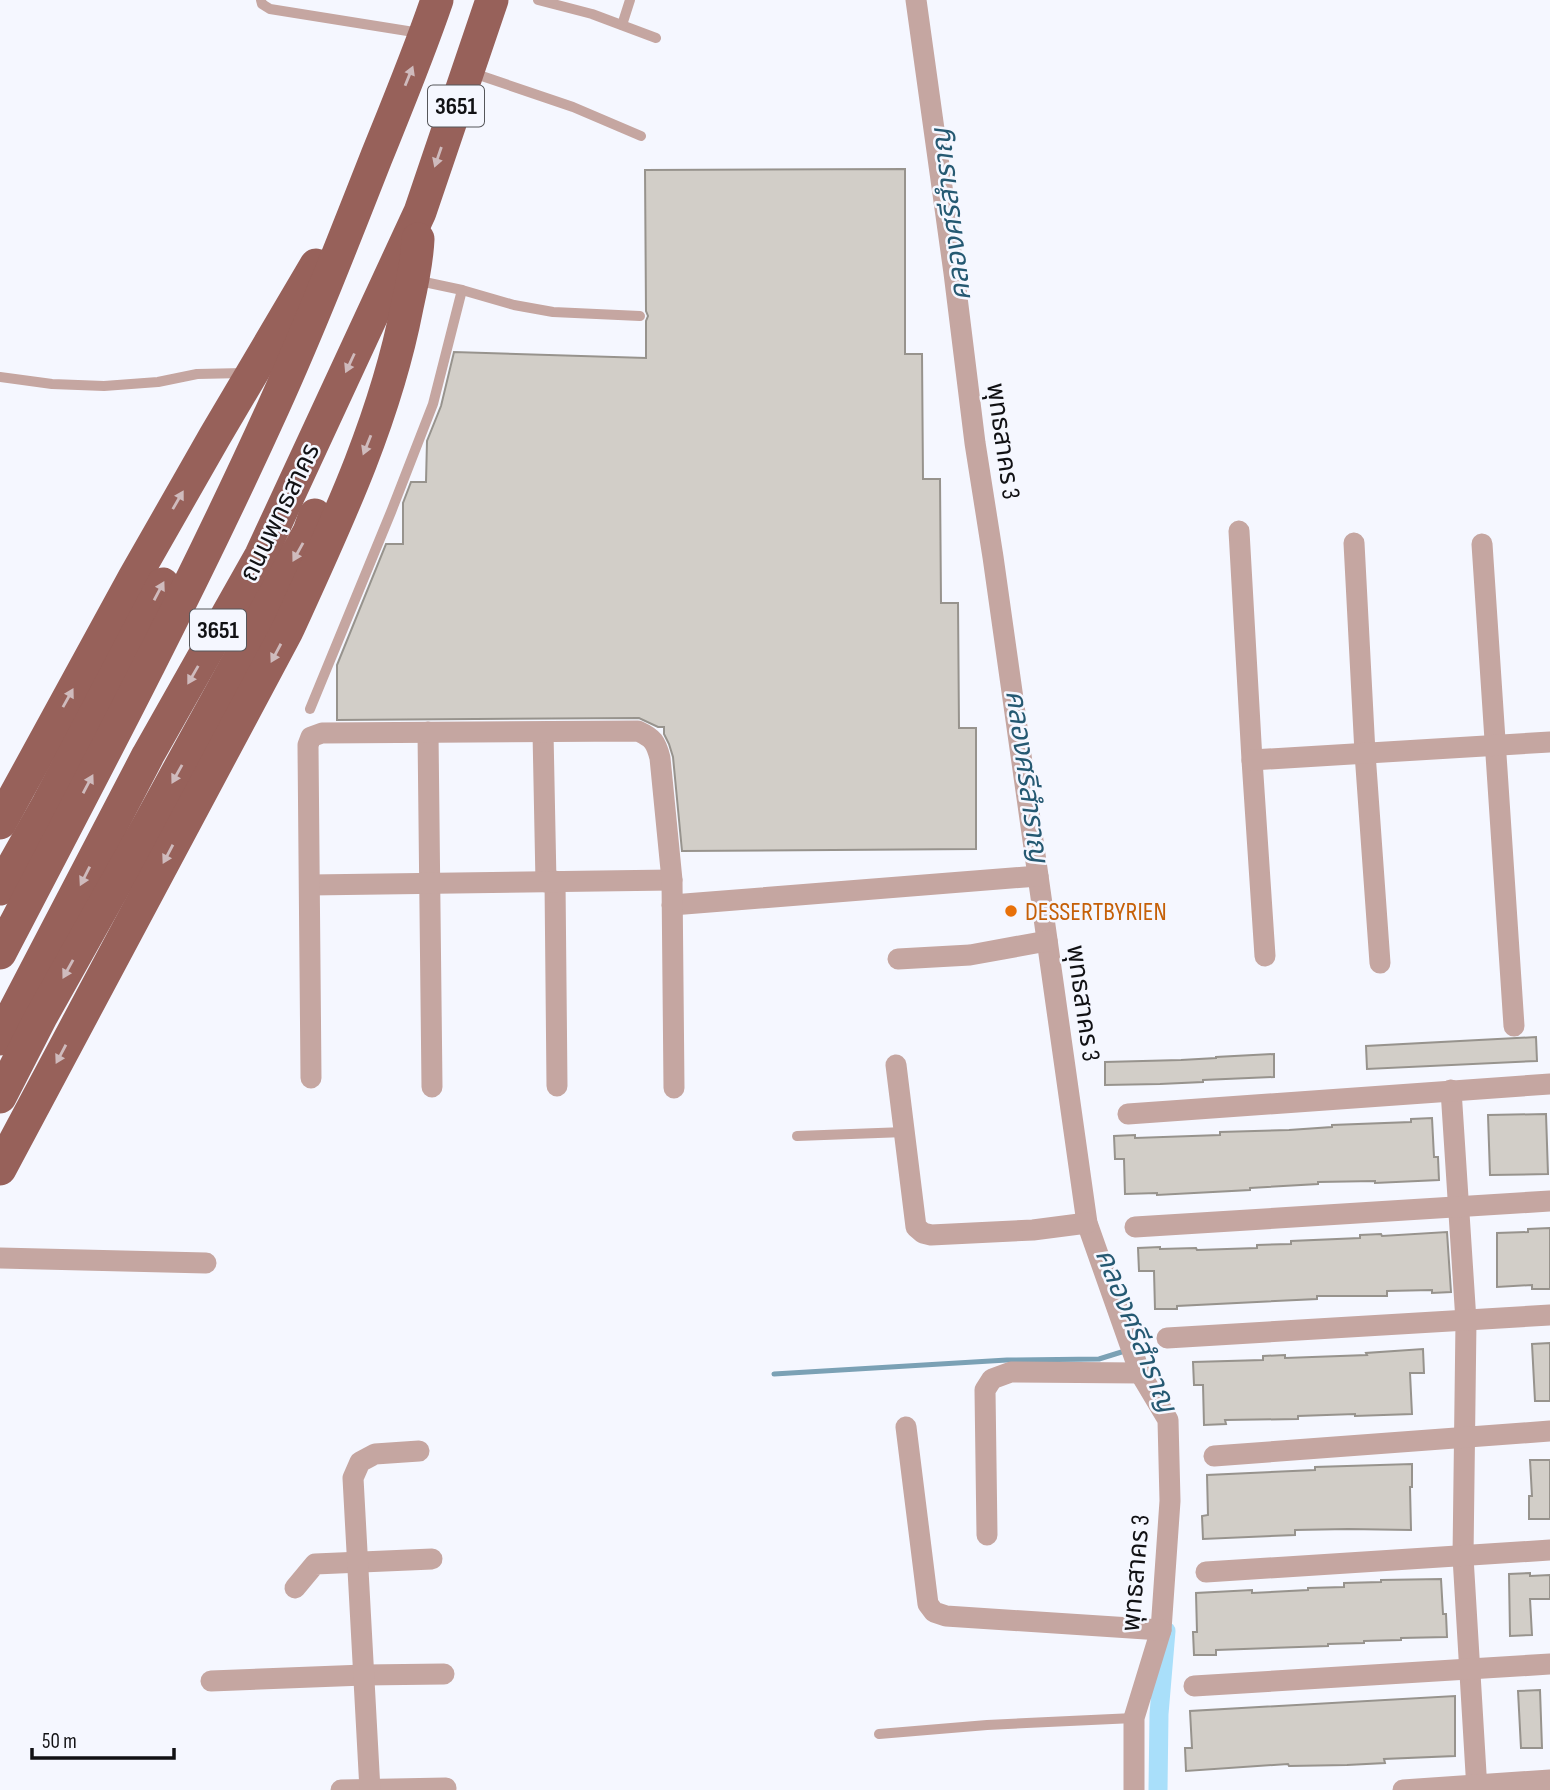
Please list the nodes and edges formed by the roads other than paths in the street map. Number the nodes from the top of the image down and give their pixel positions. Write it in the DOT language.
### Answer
graph roads {
  1 [pos="261,0"];
  2 [pos="437,0"];
  3 [pos="492,0"];
  4 [pos="538,0"];
  5 [pos="630,0"];
  6 [pos="916,0"];
  7 [pos="622,25"];
  8 [pos="425,34"];
  9 [pos="656,38"];
  10 [pos="467,71"];
  11 [pos="641,136"];
  12 [pos="366,185"];
  13 [pos="420,212"];
  14 [pos="413,279"];
  15 [pos="461,290"];
  16 [pos="640,316"];
  17 [pos="253,373"];
  18 [pos="0,377"];
  19 [pos="1239,531"];
  20 [pos="1354,543"];
  21 [pos="1482,544"];
  22 [pos="310,709"];
  23 [pos="428,732"];
  24 [pos="542,732"];
  25 [pos="1550,742"];
  26 [pos="1494,745"];
  27 [pos="1365,753"];
  28 [pos="1252,760"];
  29 [pos="0,823"];
  30 [pos="1038,876"];
  31 [pos="672,880"];
  32 [pos="550,882"];
  33 [pos="430,883"];
  34 [pos="310,884"];
  35 [pos="0,889"];
  36 [pos="672,905"];
  37 [pos="1047,942"];
  38 [pos="0,953"];
  39 [pos="1265,956"];
  40 [pos="898,959"];
  41 [pos="1380,963"];
  42 [pos="1514,1027"];
  43 [pos="0,1039"];
  44 [pos="896,1065"];
  45 [pos="310,1078"];
  46 [pos="1550,1084"];
  47 [pos="557,1086"];
  48 [pos="432,1087"];
  49 [pos="674,1088"];
  50 [pos="1451,1090"];
  51 [pos="0,1097"];
  52 [pos="1128,1114"];
  53 [pos="905,1132"];
  54 [pos="797,1136"];
  55 [pos="0,1169"];
  56 [pos="1550,1201"];
  57 [pos="1458,1207"];
  58 [pos="1087,1223"];
  59 [pos="1135,1227"];
  60 [pos="0,1258"];
  61 [pos="206,1263"];
  62 [pos="1550,1315"];
  63 [pos="1465,1321"];
  64 [pos="1167,1338"];
  65 [pos="1140,1373"];
  66 [pos="906,1427"];
  67 [pos="1550,1431"];
  68 [pos="1464,1437"];
  69 [pos="419,1451"];
  70 [pos="1214,1456"];
  71 [pos="987,1535"];
  72 [pos="1550,1550"];
  73 [pos="1463,1557"];
  74 [pos="432,1559"];
  75 [pos="358,1563"];
  76 [pos="1206,1572"];
  77 [pos="295,1588"];
  78 [pos="1161,1630"];
  79 [pos="1550,1664"];
  80 [pos="1470,1669"];
  81 [pos="444,1674"];
  82 [pos="364,1675"];
  83 [pos="211,1681"];
  84 [pos="1194,1686"];
  85 [pos="1134,1718"];
  86 [pos="880,1734"];
  87 [pos="1550,1780"];
  88 [pos="446,1787"];
  89 [pos="1477,1788"];
  90 [pos="341,1790"];
  91 [pos="370,1790"];
  92 [pos="1134,1790"];
  93 [pos="1404,1790"];
  1 -- 8 [label="lane"];
  2 -- 8 [label="main road, ถนนพุทธสาคร / 3651"];
  3 -- 10 [label="main road, ถนนพุทธสาคร / 3651"];
  4 -- 7 [label="lane"];
  5 -- 7 [label="lane"];
  6 -- 30 [label="street, พุทธสาคร 3"];
  7 -- 9 [label="lane"];
  12 -- 8 [label="main road, ถนนพุทธสาคร / 3651, one-way"];
  10 -- 11 [label="lane"];
  10 -- 13 [label="main road, ถนนพุทธสาคร / 3651, one-way"];
  12 -- 17 [label="main road"];
  35 -- 12 [label="main road, one-way"];
  38 -- 12 [label="main road, ถนนพุทธสาคร / 3651, one-way"];
  13 -- 14 [label="main road"];
  13 -- 43 [label="main road, ถนนพุทธสาคร / 3651, one-way"];
  13 -- 51 [label="main road, one-way"];
  14 -- 15 [label="lane"];
  14 -- 55 [label="main road, one-way"];
  15 -- 16 [label="lane"];
  15 -- 22 [label="lane"];
  17 -- 18 [label="lane"];
  29 -- 17 [label="main road, one-way"];
  19 -- 28 [label="street"];
  20 -- 27 [label="street"];
  21 -- 26 [label="street"];
  23 -- 24 [label="street"];
  23 -- 33 [label="street"];
  23 -- 34 [label="street"];
  24 -- 31 [label="street"];
  24 -- 32 [label="street"];
  25 -- 26 [label="street"];
  26 -- 27 [label="street"];
  26 -- 42 [label="street"];
  27 -- 28 [label="street"];
  27 -- 41 [label="street"];
  28 -- 39 [label="street"];
  30 -- 36 [label="street"];
  30 -- 37 [label="street, พุทธสาคร 3"];
  31 -- 32 [label="street"];
  31 -- 36 [label="street"];
  32 -- 33 [label="street"];
  32 -- 47 [label="street"];
  33 -- 34 [label="street"];
  33 -- 48 [label="street"];
  34 -- 45 [label="street"];
  36 -- 49 [label="street"];
  37 -- 40 [label="street"];
  37 -- 58 [label="street, พุทธสาคร 3"];
  44 -- 53 [label="street"];
  46 -- 50 [label="street"];
  50 -- 52 [label="street"];
  50 -- 57 [label="street"];
  53 -- 54 [label="lane"];
  53 -- 58 [label="street"];
  56 -- 57 [label="street"];
  57 -- 59 [label="street"];
  57 -- 63 [label="street"];
  58 -- 65 [label="street, พุทธสาคร 3"];
  60 -- 61 [label="street"];
  62 -- 63 [label="street"];
  63 -- 64 [label="street"];
  63 -- 68 [label="street"];
  65 -- 71 [label="street"];
  65 -- 78 [label="street, พุทธสาคร 3"];
  66 -- 78 [label="street"];
  67 -- 68 [label="street"];
  68 -- 70 [label="street"];
  68 -- 73 [label="street"];
  69 -- 75 [label="street"];
  72 -- 73 [label="street"];
  73 -- 76 [label="street"];
  73 -- 80 [label="street"];
  74 -- 75 [label="street"];
  75 -- 77 [label="street"];
  75 -- 82 [label="street"];
  78 -- 85 [label="street, พุทธสาคร 3"];
  79 -- 80 [label="street"];
  80 -- 84 [label="street"];
  80 -- 89 [label="street"];
  81 -- 82 [label="street"];
  82 -- 83 [label="street"];
  82 -- 91 [label="street"];
  85 -- 86 [label="lane"];
  85 -- 92 [label="street, พุทธสาคร 3"];
  87 -- 89 [label="street"];
  88 -- 91 [label="street"];
  89 -- 93 [label="street"];
  90 -- 91 [label="street"];
}
